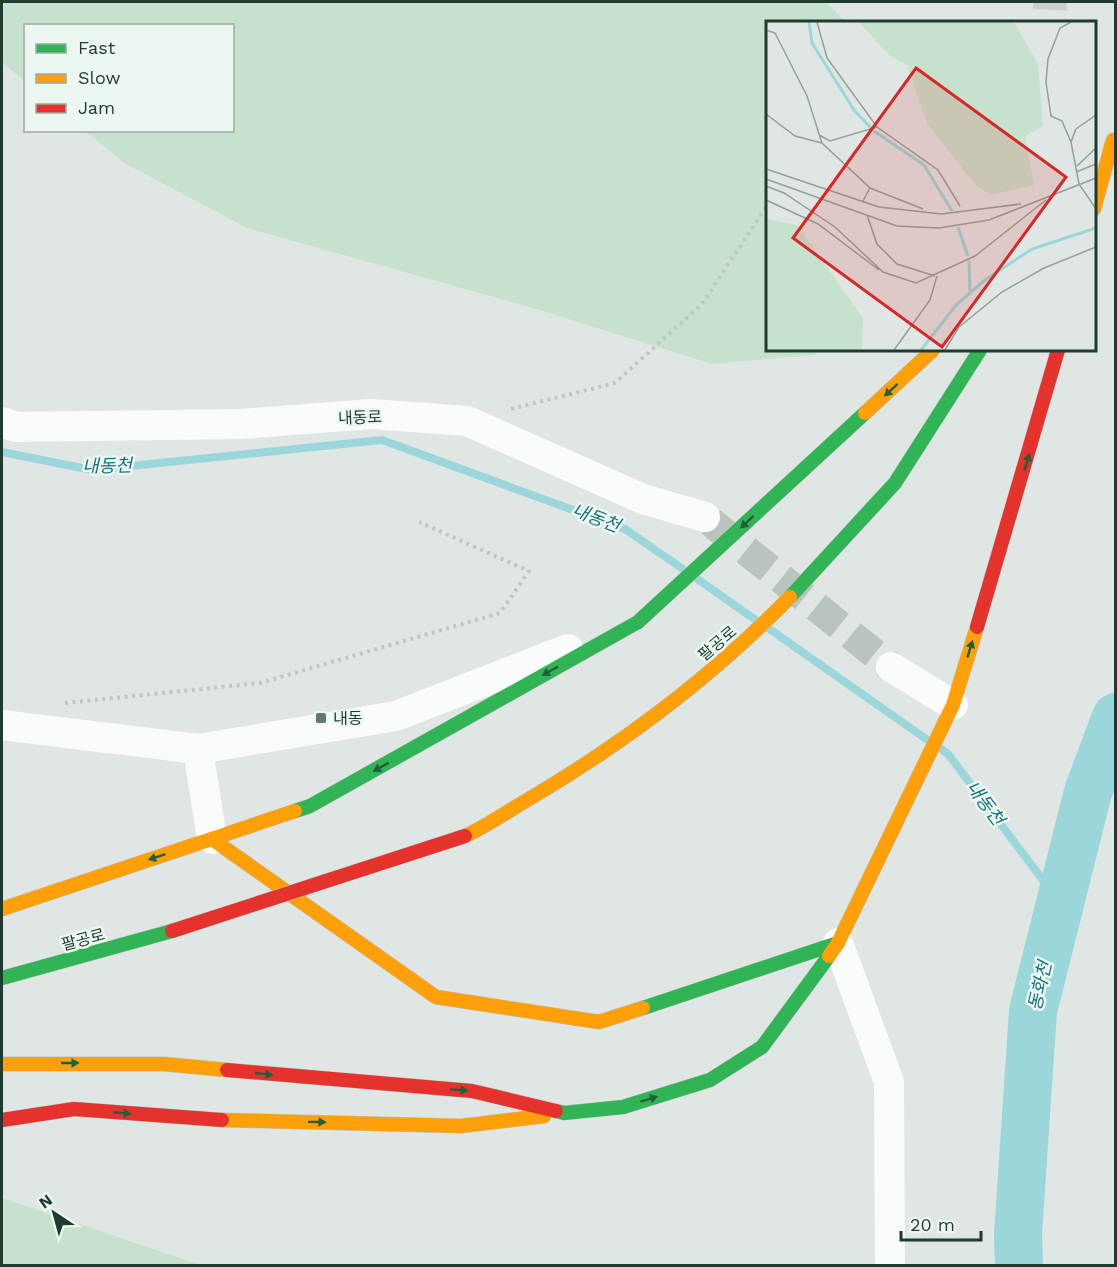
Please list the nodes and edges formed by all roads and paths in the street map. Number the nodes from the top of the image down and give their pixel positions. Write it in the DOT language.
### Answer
graph roads {
  1 [pos="1114,137"];
  2 [pos="1096,167"];
  3 [pos="1096,205"];
  4 [pos="766,207"];
  5 [pos="932,351"];
  6 [pos="979,351"];
  7 [pos="1058,351"];
  8 [pos="467,421"];
  9 [pos="6,430"];
  10 [pos="705,518"];
  11 [pos="419,522"];
  12 [pos="638,622"];
  13 [pos="891,668"];
  14 [pos="60,703"];
  15 [pos="953,705"];
  16 [pos="2,725"];
  17 [pos="198,749"];
  18 [pos="212,839"];
  19 [pos="2,909"];
  20 [pos="838,943"];
  21 [pos="2,978"];
  22 [pos="2,1064"];
  23 [pos="564,1113"];
  24 [pos="2,1120"];
  25 [pos="890,1266"];
  1 -- 2 [label="main road"];
  1 -- 3 [label="main road"];
  4 -- 8 [label="path"];
  5 -- 12 [label="main road, one-way, bridge"];
  6 -- 21 [label="main road, 팔공로, bridge"];
  15 -- 7 [label="main road, one-way"];
  8 -- 9 [label="street, 내동로"];
  8 -- 10 [label="street, 내동로"];
  11 -- 14 [label="path"];
  12 -- 17 [label="street"];
  12 -- 18 [label="main road, one-way"];
  13 -- 15 [label="street"];
  15 -- 20 [label="main road"];
  16 -- 17 [label="street"];
  17 -- 18 [label="street"];
  18 -- 19 [label="main road, one-way"];
  18 -- 20 [label="main road"];
  23 -- 20 [label="main road, one-way"];
  20 -- 25 [label="street"];
  22 -- 23 [label="main road, one-way"];
  24 -- 23 [label="main road, one-way"];
}
